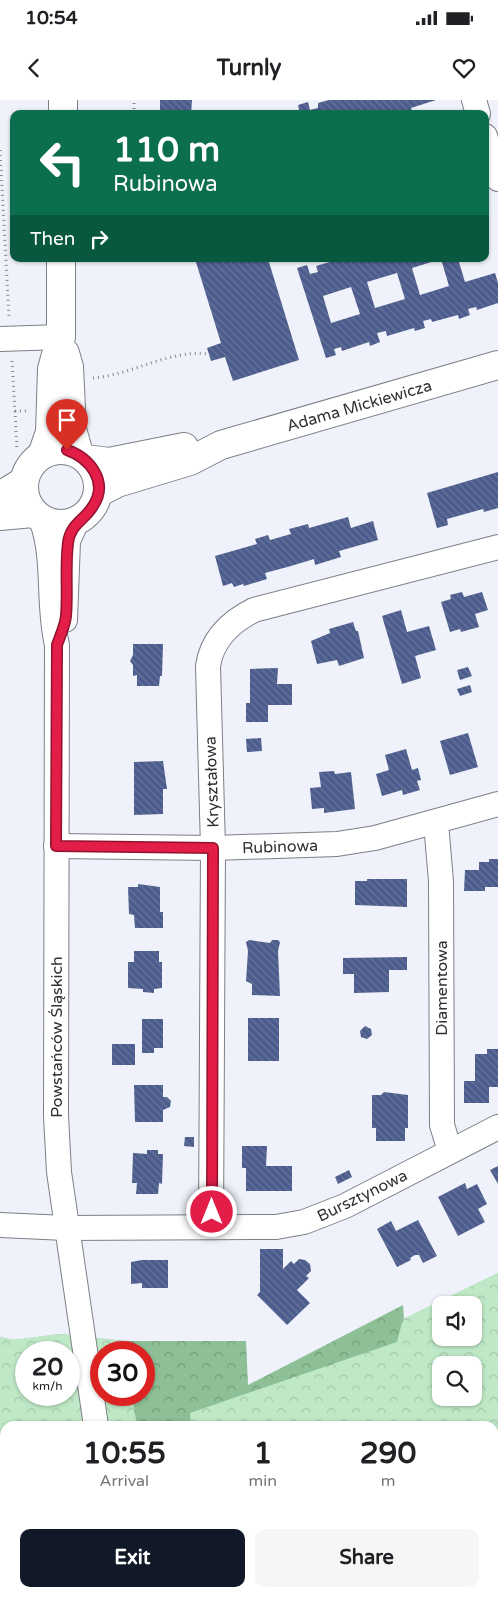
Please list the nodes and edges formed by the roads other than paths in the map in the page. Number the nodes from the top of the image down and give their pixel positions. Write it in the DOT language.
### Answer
graph roads {
  1 [pos="489,150"];
  2 [pos="498,180"];
  3 [pos="61,262"];
  4 [pos="60,337"];
  5 [pos="5,339"];
  6 [pos="498,365"];
  7 [pos="220,445"];
  8 [pos="83,457"];
  9 [pos="28,464"];
  10 [pos="98,493"];
  11 [pos="0,496"];
  12 [pos="0,516"];
  13 [pos="37,516"];
  14 [pos="77,521"];
  15 [pos="498,548"];
  16 [pos="57,645"];
  17 [pos="498,804"];
  18 [pos="436,823"];
  19 [pos="56,846"];
  20 [pos="213,848"];
  21 [pos="498,1127"];
  22 [pos="450,1152"];
  23 [pos="0,1226"];
  24 [pos="212,1226"];
  25 [pos="66,1228"];
  26 [pos="95,1421"];
  1 -- 2 [label="street"];
  3 -- 4 [label="street"];
  4 -- 5 [label="street"];
  4 -- 8 [label="street"];
  4 -- 9 [label="street"];
  6 -- 7 [label="street, Adama Mickiewicza"];
  7 -- 8 [label="street, Adama Mickiewicza"];
  7 -- 10 [label="street, Adama Mickiewicza"];
  8 -- 9 [label="street"];
  8 -- 10 [label="street"];
  9 -- 11 [label="street"];
  9 -- 13 [label="street"];
  10 -- 14 [label="street"];
  12 -- 13 [label="street"];
  13 -- 14 [label="street"];
  13 -- 16 [label="street, Powstańców Śląskich"];
  14 -- 16 [label="street, Powstańców Śląskich"];
  15 -- 20 [label="street, Kryształowa"];
  16 -- 19 [label="street, Powstańców Śląskich"];
  17 -- 18 [label="street, Rubinowa"];
  18 -- 20 [label="street, Rubinowa"];
  18 -- 22 [label="street, Diamentowa"];
  19 -- 20 [label="street, Rubinowa"];
  19 -- 25 [label="street, Powstańców Śląskich"];
  20 -- 24 [label="street, Kryształowa"];
  21 -- 22 [label="street, Bursztynowa"];
  22 -- 24 [label="street, Bursztynowa"];
  23 -- 25 [label="street, Bursztynowa"];
  24 -- 25 [label="street, Bursztynowa"];
  25 -- 26 [label="street, Powstańców Śląskich"];
}
